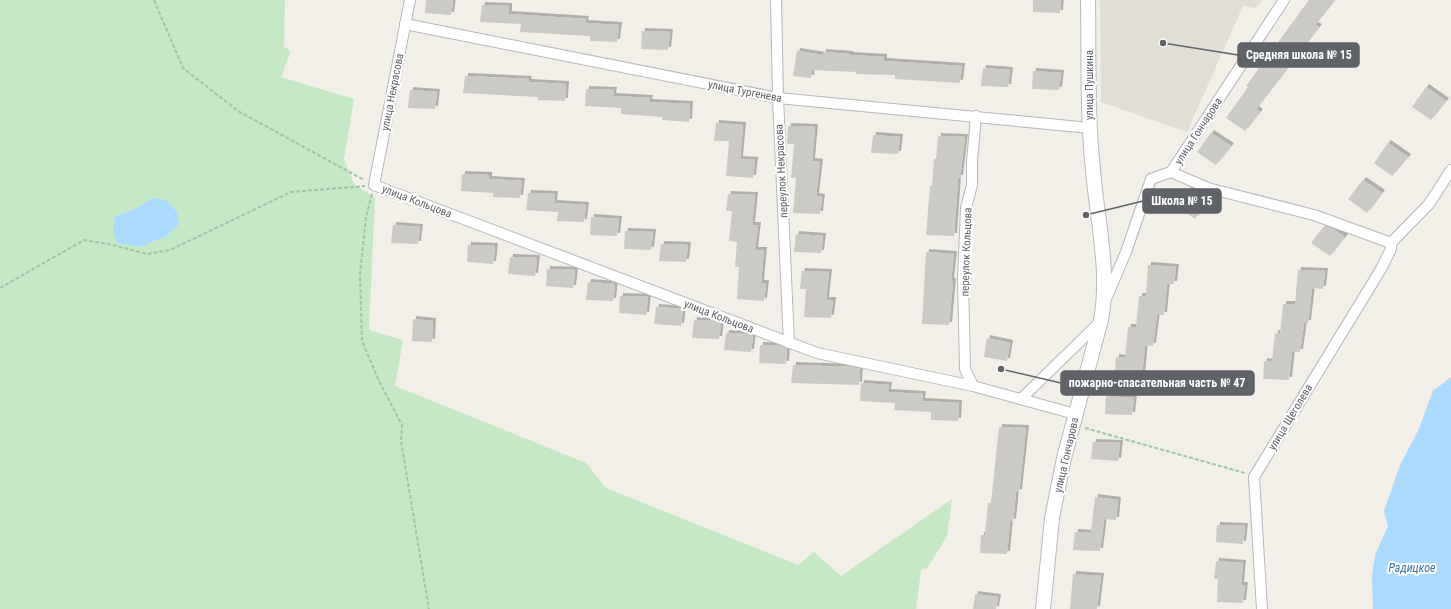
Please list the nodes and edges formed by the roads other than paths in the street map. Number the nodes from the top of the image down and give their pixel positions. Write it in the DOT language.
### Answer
graph roads {
  1 [pos="410,0"];
  2 [pos="776,0"];
  3 [pos="1088,0"];
  4 [pos="1284,0"];
  5 [pos="405,24"];
  6 [pos="778,98"];
  7 [pos="976,116"];
  8 [pos="1090,128"];
  9 [pos="1092,170"];
  10 [pos="1171,172"];
  11 [pos="1449,175"];
  12 [pos="374,185"];
  13 [pos="1391,242"];
  14 [pos="1104,303"];
  15 [pos="1101,320"];
  16 [pos="789,342"];
  17 [pos="973,386"];
  18 [pos="1021,399"];
  19 [pos="1074,419"];
  20 [pos="1043,609"];
  21 [pos="1262,609"];
  1 -- 5 [label="street, улица Некрасова"];
  2 -- 6 [label="street, переулок Некрасова"];
  3 -- 8 [label="street, улица Пушкина"];
  4 -- 10 [label="street, улица Гончарова"];
  5 -- 6 [label="street, улица Тургенева"];
  5 -- 12 [label="street, улица Некрасова"];
  6 -- 7 [label="street, улица Тургенева"];
  6 -- 16 [label="street, переулок Некрасова"];
  7 -- 8 [label="street, улица Тургенева"];
  7 -- 17 [label="street, переулок Кольцова"];
  8 -- 9 [label="street, улица Пушкина"];
  9 -- 14 [label="street, улица Гончарова"];
  10 -- 13 [label="street"];
  10 -- 14 [label="street, улица Гончарова"];
  11 -- 13 [label="street, улица Щеголева"];
  12 -- 16 [label="street, улица Кольцова"];
  13 -- 21 [label="street, улица Щеголева"];
  14 -- 15 [label="street, улица Гончарова"];
  15 -- 18 [label="street"];
  15 -- 19 [label="street, улица Гончарова"];
  16 -- 17 [label="street, улица Кольцова"];
  17 -- 18 [label="street, улица Кольцова"];
  18 -- 19 [label="street, улица Кольцова"];
  19 -- 20 [label="street, улица Гончарова"];
}
